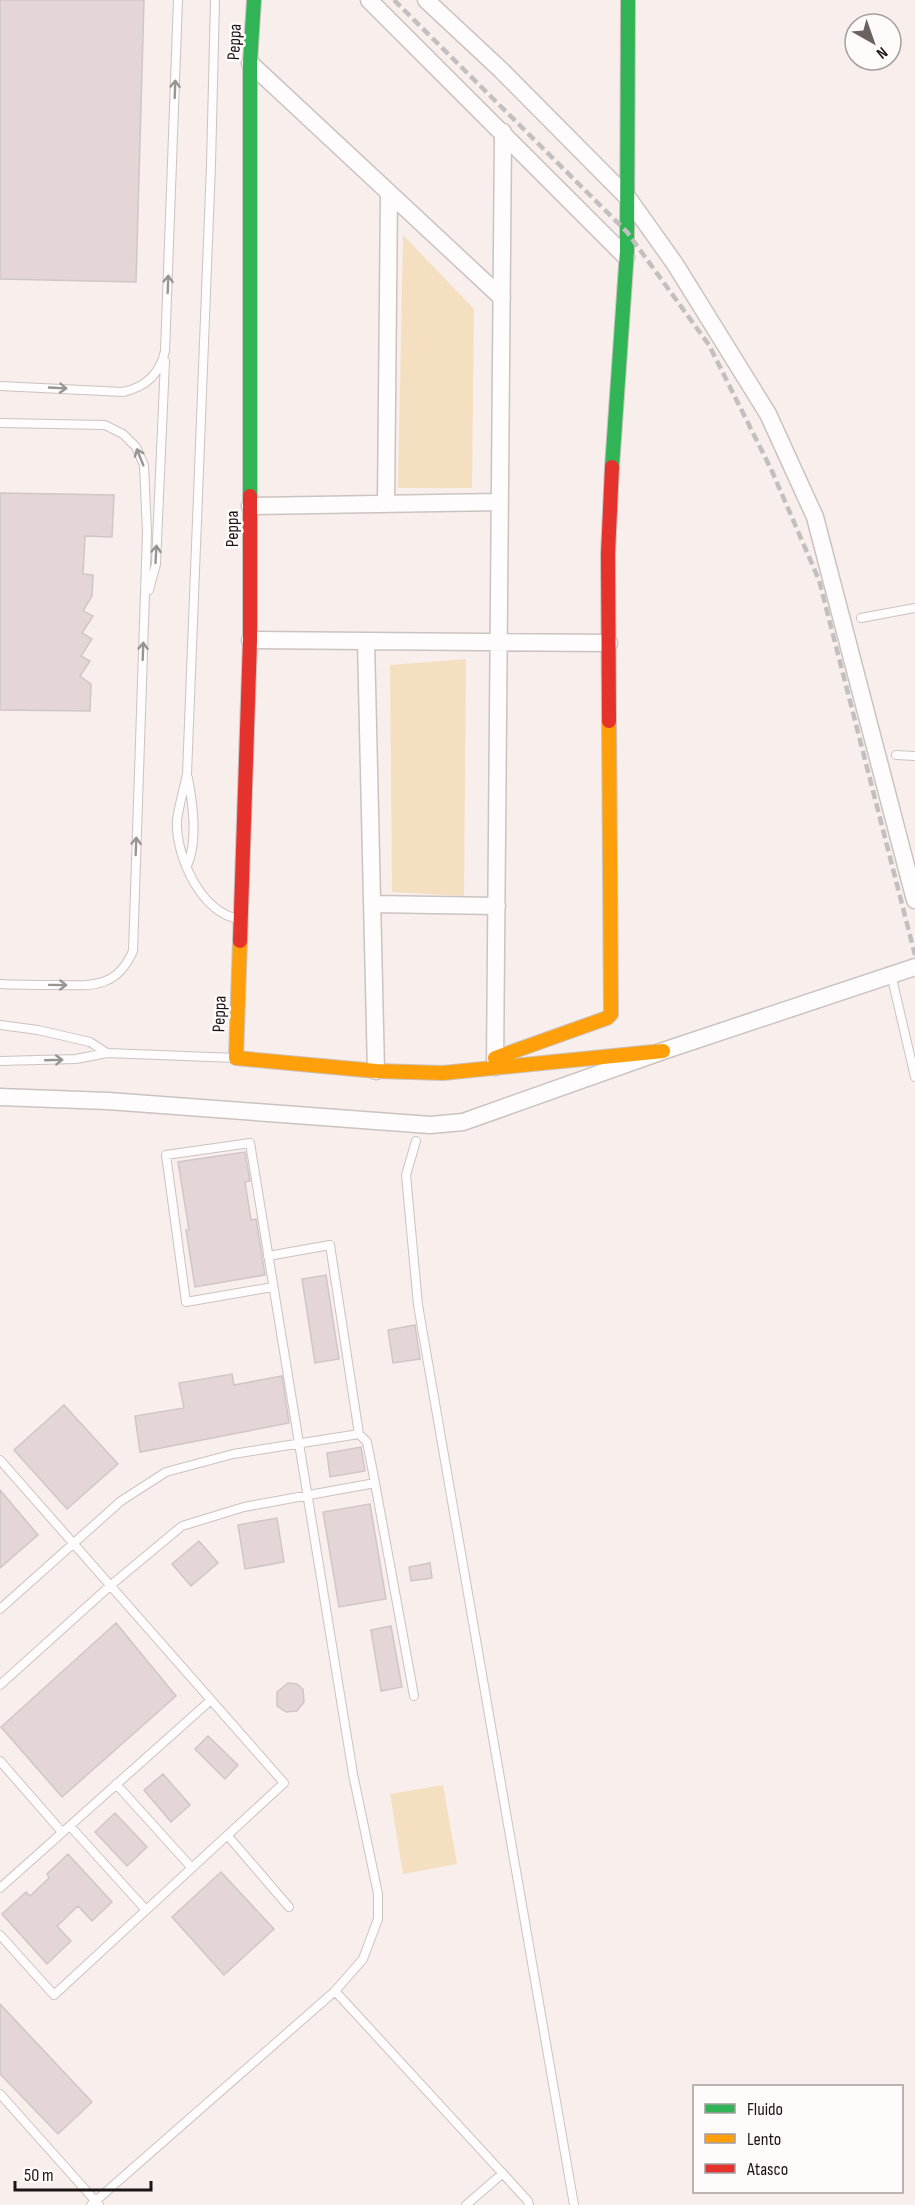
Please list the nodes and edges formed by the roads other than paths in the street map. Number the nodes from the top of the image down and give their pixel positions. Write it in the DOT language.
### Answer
graph roads {
  1 [pos="178,0"];
  2 [pos="215,0"];
  3 [pos="254,0"];
  4 [pos="369,0"];
  5 [pos="426,0"];
  6 [pos="628,0"];
  7 [pos="250,63"];
  8 [pos="503,132"];
  9 [pos="389,193"];
  10 [pos="628,198"];
  11 [pos="626,257"];
  12 [pos="502,298"];
  13 [pos="165,351"];
  14 [pos="0,386"];
  15 [pos="0,423"];
  16 [pos="500,502"];
  17 [pos="386,504"];
  18 [pos="250,506"];
  19 [pos="915,608"];
  20 [pos="145,611"];
  21 [pos="861,618"];
  22 [pos="250,640"];
  23 [pos="366,641"];
  24 [pos="499,641"];
  25 [pos="609,643"];
  26 [pos="896,755"];
  27 [pos="915,756"];
  28 [pos="187,774"];
  29 [pos="187,866"];
  30 [pos="915,900"];
  31 [pos="372,904"];
  32 [pos="497,906"];
  33 [pos="240,919"];
  34 [pos="915,967"];
  35 [pos="891,974"];
  36 [pos="0,984"];
  37 [pos="0,1024"];
  38 [pos="663,1052"];
  39 [pos="106,1053"];
  40 [pos="236,1058"];
  41 [pos="0,1062"];
  42 [pos="495,1062"];
  43 [pos="376,1071"];
  44 [pos="915,1077"];
  45 [pos="0,1097"];
  46 [pos="416,1141"];
  47 [pos="268,1256"];
  48 [pos="273,1287"];
  49 [pos="359,1434"];
  50 [pos="299,1444"];
  51 [pos="0,1460"];
  52 [pos="375,1483"];
  53 [pos="308,1495"];
  54 [pos="73,1542"];
  55 [pos="111,1585"];
  56 [pos="0,1609"];
  57 [pos="0,1685"];
  58 [pos="414,1696"];
  59 [pos="211,1700"];
  60 [pos="0,1761"];
  61 [pos="116,1784"];
  62 [pos="70,1826"];
  63 [pos="62,1832"];
  64 [pos="228,1836"];
  65 [pos="192,1869"];
  66 [pos="0,1888"];
  67 [pos="289,1907"];
  68 [pos="146,1910"];
  69 [pos="0,1935"];
  70 [pos="335,1991"];
  71 [pos="0,2094"];
  72 [pos="502,2173"];
  73 [pos="95,2204"];
  74 [pos="466,2205"];
  75 [pos="529,2205"];
  76 [pos="574,2205"];
  13 -- 1 [label="lane, one-way"];
  2 -- 28 [label="lane"];
  3 -- 7 [label="street, Peppa"];
  4 -- 8 [label="street"];
  5 -- 10 [label="street"];
  6 -- 10 [label="street"];
  7 -- 9 [label="street"];
  7 -- 18 [label="street, Peppa"];
  8 -- 11 [label="street"];
  8 -- 12 [label="street"];
  9 -- 12 [label="street"];
  9 -- 17 [label="street"];
  10 -- 11 [label="street"];
  10 -- 30 [label="street"];
  11 -- 25 [label="street"];
  12 -- 16 [label="street"];
  14 -- 13 [label="lane, one-way"];
  20 -- 13 [label="lane, one-way"];
  20 -- 15 [label="lane, one-way"];
  16 -- 17 [label="street"];
  16 -- 24 [label="street"];
  17 -- 18 [label="street"];
  18 -- 22 [label="street, Peppa"];
  19 -- 21 [label="lane"];
  36 -- 20 [label="lane, one-way"];
  22 -- 23 [label="street"];
  22 -- 33 [label="street, Peppa"];
  23 -- 24 [label="street"];
  23 -- 31 [label="street"];
  24 -- 25 [label="street"];
  24 -- 32 [label="street"];
  25 -- 42 [label="street"];
  26 -- 27 [label="lane"];
  28 -- 29 [label="lane"];
  28 -- 29 [label="lane"];
  29 -- 33 [label="lane"];
  31 -- 32 [label="street"];
  31 -- 43 [label="street"];
  32 -- 42 [label="street"];
  33 -- 40 [label="street, Peppa"];
  34 -- 35 [label="street"];
  35 -- 38 [label="street"];
  35 -- 44 [label="lane"];
  37 -- 39 [label="lane"];
  38 -- 42 [label="street"];
  38 -- 45 [label="street"];
  39 -- 40 [label="lane"];
  41 -- 39 [label="lane, one-way"];
  40 -- 43 [label="street"];
  42 -- 43 [label="street"];
  46 -- 76 [label="lane"];
  47 -- 48 [label="lane"];
  47 -- 48 [label="lane"];
  47 -- 49 [label="lane"];
  48 -- 50 [label="lane"];
  49 -- 50 [label="lane"];
  49 -- 52 [label="lane"];
  50 -- 53 [label="lane"];
  50 -- 54 [label="lane"];
  51 -- 54 [label="lane"];
  52 -- 53 [label="lane"];
  52 -- 58 [label="lane"];
  53 -- 55 [label="lane"];
  53 -- 70 [label="lane"];
  54 -- 55 [label="lane"];
  54 -- 56 [label="lane"];
  55 -- 57 [label="lane"];
  55 -- 59 [label="lane"];
  59 -- 61 [label="lane"];
  59 -- 64 [label="lane"];
  60 -- 63 [label="lane"];
  61 -- 62 [label="lane"];
  61 -- 65 [label="lane"];
  62 -- 63 [label="lane"];
  62 -- 68 [label="lane"];
  63 -- 66 [label="lane"];
  64 -- 65 [label="lane"];
  64 -- 67 [label="lane"];
  65 -- 68 [label="lane"];
  68 -- 69 [label="lane"];
  70 -- 72 [label="lane"];
  70 -- 73 [label="lane"];
  71 -- 73 [label="lane"];
  72 -- 74 [label="lane"];
  72 -- 75 [label="lane"];
}
